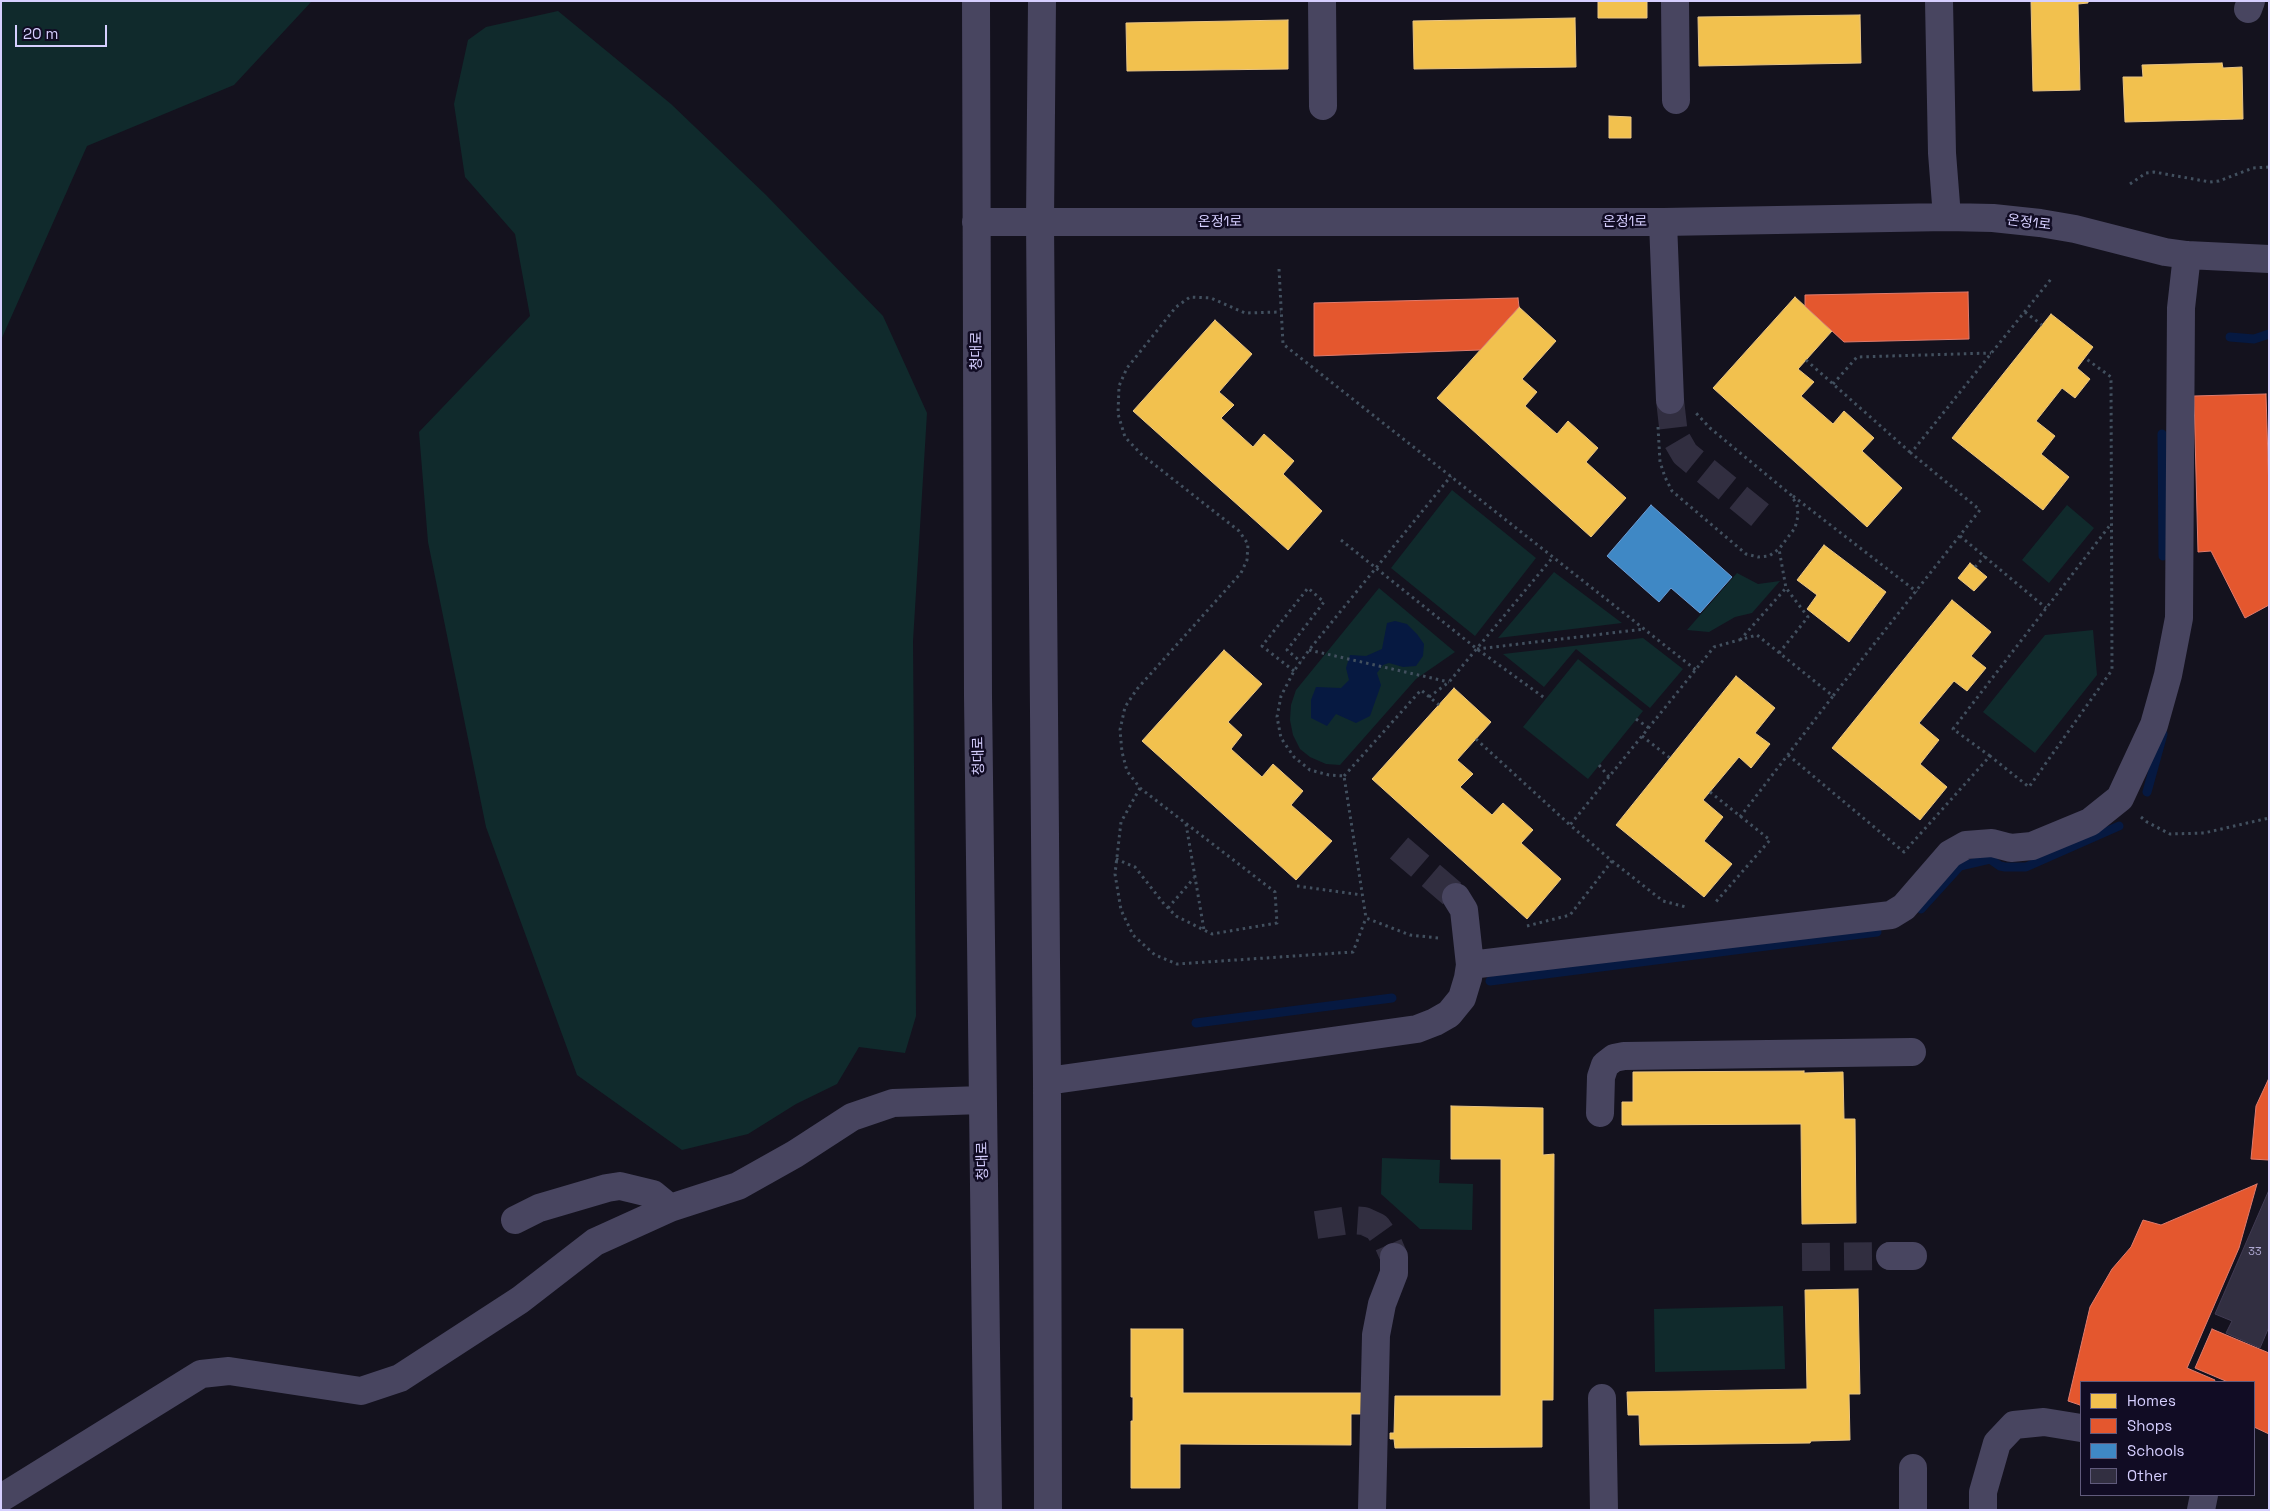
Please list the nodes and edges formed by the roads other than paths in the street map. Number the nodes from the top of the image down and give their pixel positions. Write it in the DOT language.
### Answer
graph roads {
  1 [pos="969,1"];
  2 [pos="976,1"];
  3 [pos="1042,1"];
  4 [pos="1322,1"];
  5 [pos="1675,1"];
  6 [pos="1939,1"];
  7 [pos="1676,100"];
  8 [pos="1323,106"];
  9 [pos="976,108"];
  10 [pos="1947,217"];
  11 [pos="1040,221"];
  12 [pos="976,222"];
  13 [pos="1663,222"];
  14 [pos="2187,255"];
  15 [pos="2263,256"];
  16 [pos="1673,409"];
  17 [pos="1456,897"];
  18 [pos="1469,953"];
  19 [pos="1912,1052"];
  20 [pos="1047,1081"];
  21 [pos="982,1100"];
  22 [pos="1600,1113"];
  23 [pos="670,1208"];
  24 [pos="515,1220"];
  25 [pos="1394,1257"];
  26 [pos="1602,1398"];
  27 [pos="2080,1428"];
  28 [pos="1913,1468"];
  29 [pos="2204,1496"];
  30 [pos="1,1498"];
  31 [pos="988,1510"];
  32 [pos="1048,1510"];
  33 [pos="1372,1510"];
  34 [pos="1604,1510"];
  35 [pos="1913,1510"];
  36 [pos="1983,1510"];
  37 [pos="2201,1510"];
  1 -- 9 [label="street"];
  2 -- 9 [label="street, 청대로"];
  3 -- 11 [label="street"];
  4 -- 8 [label="street"];
  5 -- 7 [label="street"];
  6 -- 10 [label="street"];
  9 -- 12 [label="street, 청대로"];
  10 -- 13 [label="street, 온정1로"];
  10 -- 14 [label="street, 온정1로"];
  11 -- 12 [label="street, 온정1로"];
  11 -- 13 [label="street, 온정1로"];
  11 -- 20 [label="street"];
  12 -- 21 [label="street, 청대로"];
  13 -- 16 [label="street"];
  14 -- 15 [label="street, 온정1로"];
  14 -- 18 [label="street"];
  17 -- 18 [label="street"];
  18 -- 20 [label="street"];
  19 -- 22 [label="street"];
  20 -- 32 [label="street"];
  21 -- 23 [label="street"];
  21 -- 31 [label="street, 청대로"];
  23 -- 24 [label="street"];
  23 -- 30 [label="street"];
  25 -- 33 [label="street"];
  26 -- 34 [label="street"];
  27 -- 36 [label="street"];
  28 -- 35 [label="street"];
  29 -- 37 [label="street"];
}
